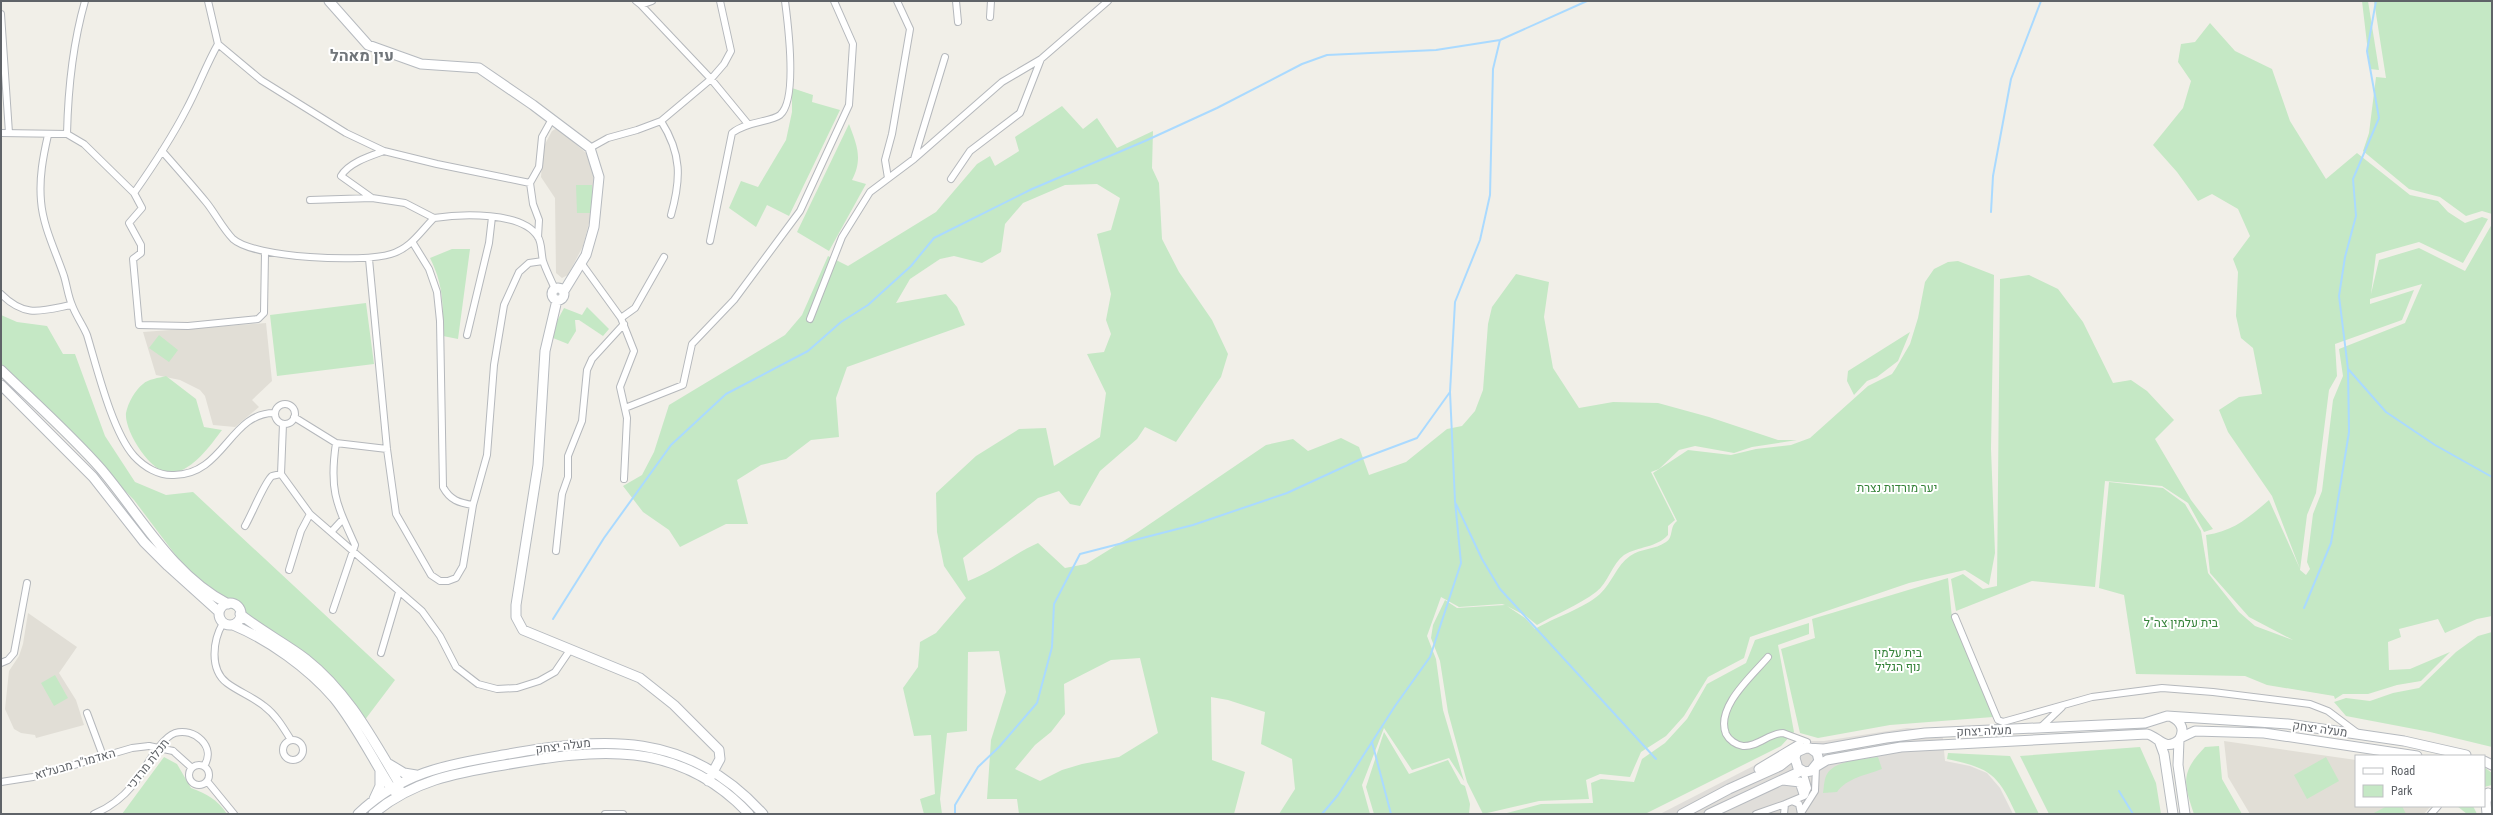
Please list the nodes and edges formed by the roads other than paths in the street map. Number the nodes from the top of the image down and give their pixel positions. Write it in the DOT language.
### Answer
graph roads {
  1 [pos="85,1"];
  2 [pos="208,1"];
  3 [pos="328,1"];
  4 [pos="652,1"];
  5 [pos="720,1"];
  6 [pos="785,1"];
  7 [pos="834,1"];
  8 [pos="897,1"];
  9 [pos="956,1"];
  10 [pos="991,1"];
  11 [pos="1108,1"];
  12 [pos="638,3"];
  13 [pos="1,14"];
  14 [pos="990,17"];
  15 [pos="958,22"];
  16 [pos="218,44"];
  17 [pos="945,57"];
  18 [pos="1041,59"];
  19 [pos="711,79"];
  20 [pos="552,119"];
  21 [pos="661,121"];
  22 [pos="748,124"];
  23 [pos="1,132"];
  24 [pos="9,133"];
  25 [pos="67,134"];
  26 [pos="48,135"];
  27 [pos="590,148"];
  28 [pos="162,151"];
  29 [pos="384,151"];
  30 [pos="914,159"];
  31 [pos="888,178"];
  32 [pos="951,179"];
  33 [pos="530,183"];
  34 [pos="134,192"];
  35 [pos="372,198"];
  36 [pos="310,200"];
  37 [pos="671,215"];
  38 [pos="492,217"];
  39 [pos="434,218"];
  40 [pos="538,237"];
  41 [pos="710,241"];
  42 [pos="413,243"];
  43 [pos="265,253"];
  44 [pos="664,257"];
  45 [pos="369,259"];
  46 [pos="543,261"];
  47 [pos="582,264"];
  48 [pos="559,290"];
  49 [pos="1,294"];
  50 [pos="72,305"];
  51 [pos="810,319"];
  52 [pos="623,321"];
  53 [pos="467,335"];
  54 [pos="1,370"];
  55 [pos="1,385"];
  56 [pos="625,408"];
  57 [pos="275,412"];
  58 [pos="294,417"];
  59 [pos="283,424"];
  60 [pos="336,443"];
  61 [pos="387,449"];
  62 [pos="281,474"];
  63 [pos="624,479"];
  64 [pos="474,505"];
  65 [pos="310,514"];
  66 [pos="343,519"];
  67 [pos="245,526"];
  68 [pos="332,531"];
  69 [pos="556,551"];
  70 [pos="353,552"];
  71 [pos="289,570"];
  72 [pos="27,583"];
  73 [pos="399,592"];
  74 [pos="228,604"];
  75 [pos="333,610"];
  76 [pos="219,612"];
  77 [pos="240,614"];
  78 [pos="1956,617"];
  79 [pos="228,624"];
  80 [pos="570,650"];
  81 [pos="381,653"];
  82 [pos="1768,657"];
  83 [pos="1,663"];
  84 [pos="2066,704"];
  85 [pos="87,713"];
  86 [pos="2172,717"];
  87 [pos="2159,720"];
  88 [pos="2040,728"];
  89 [pos="1786,735"];
  90 [pos="2360,735"];
  91 [pos="2180,739"];
  92 [pos="291,740"];
  93 [pos="2158,741"];
  94 [pos="1809,745"];
  95 [pos="1786,754"];
  96 [pos="1796,754"];
  97 [pos="2409,755"];
  98 [pos="2463,755"];
  99 [pos="103,756"];
  100 [pos="386,762"];
  101 [pos="204,766"];
  102 [pos="1817,766"];
  103 [pos="192,768"];
  104 [pos="380,770"];
  105 [pos="1802,771"];
  106 [pos="713,772"];
  107 [pos="416,775"];
  108 [pos="708,780"];
  109 [pos="207,781"];
  110 [pos="1778,781"];
  111 [pos="1,782"];
  112 [pos="395,786"];
  113 [pos="2489,792"];
  114 [pos="400,794"];
  115 [pos="1804,794"];
  116 [pos="374,800"];
  117 [pos="1792,801"];
  118 [pos="1701,804"];
  119 [pos="1785,804"];
  120 [pos="2492,806"];
  121 [pos="1801,813"];
  122 [pos="94,814"];
  123 [pos="234,814"];
  124 [pos="358,814"];
  125 [pos="373,814"];
  126 [pos="605,814"];
  127 [pos="623,814"];
  128 [pos="749,814"];
  129 [pos="763,814"];
  130 [pos="1682,814"];
  131 [pos="1709,814"];
  132 [pos="1756,814"];
  133 [pos="1784,814"];
  134 [pos="2173,814"];
  135 [pos="2185,814"];
  136 [pos="2486,814"];
  137 [pos="2490,814"];
  1 -- 25 [label="street"];
  2 -- 16 [label="street"];
  3 -- 20 [label="street"];
  4 -- 12 [label="street"];
  5 -- 19 [label="street"];
  6 -- 22 [label="street"];
  7 -- 56 [label="street"];
  8 -- 31 [label="street"];
  9 -- 15 [label="street"];
  10 -- 14 [label="street"];
  11 -- 18 [label="street"];
  12 -- 19 [label="street"];
  13 -- 24 [label="street"];
  16 -- 28 [label="street"];
  16 -- 29 [label="street"];
  17 -- 30 [label="street"];
  18 -- 30 [label="street"];
  18 -- 32 [label="street"];
  19 -- 21 [label="street"];
  19 -- 22 [label="street"];
  20 -- 27 [label="street"];
  20 -- 33 [label="street"];
  21 -- 27 [label="street"];
  21 -- 37 [label="street"];
  22 -- 41 [label="street"];
  23 -- 24 [label="street"];
  24 -- 26 [label="street"];
  25 -- 26 [label="street"];
  25 -- 34 [label="street"];
  26 -- 50 [label="street"];
  27 -- 47 [label="street"];
  28 -- 34 [label="street"];
  28 -- 43 [label="street"];
  29 -- 33 [label="street"];
  29 -- 35 [label="street"];
  30 -- 31 [label="street"];
  31 -- 51 [label="street"];
  33 -- 40 [label="street"];
  34 -- 43 [label="street"];
  35 -- 36 [label="street"];
  35 -- 39 [label="street"];
  38 -- 39 [label="street"];
  38 -- 40 [label="street"];
  38 -- 53 [label="street"];
  39 -- 42 [label="street"];
  40 -- 46 [label="street"];
  42 -- 45 [label="street"];
  42 -- 64 [label="street"];
  43 -- 45 [label="street"];
  44 -- 52 [label="street"];
  45 -- 61 [label="street"];
  46 -- 48 [label="street"];
  46 -- 64 [label="street"];
  47 -- 48 [label="street"];
  47 -- 52 [label="street"];
  48 -- 80 [label="street"];
  49 -- 50 [label="street"];
  50 -- 57 [label="street"];
  52 -- 56 [label="street"];
  52 -- 69 [label="street"];
  54 -- 74 [label="street"];
  55 -- 76 [label="street"];
  56 -- 63 [label="street"];
  57 -- 58 [label="street"];
  57 -- 59 [label="street"];
  58 -- 59 [label="street"];
  58 -- 60 [label="street"];
  59 -- 62 [label="street"];
  60 -- 61 [label="street"];
  60 -- 66 [label="street"];
  61 -- 64 [label="street"];
  62 -- 65 [label="street"];
  62 -- 67 [label="street"];
  65 -- 68 [label="street"];
  65 -- 71 [label="street"];
  66 -- 68 [label="street"];
  66 -- 70 [label="street"];
  68 -- 70 [label="street"];
  70 -- 73 [label="street"];
  70 -- 75 [label="street"];
  72 -- 83 [label="street"];
  73 -- 80 [label="street"];
  73 -- 81 [label="street"];
  74 -- 76 [label="street"];
  74 -- 77 [label="street"];
  76 -- 79 [label="street"];
  77 -- 79 [label="street"];
  77 -- 100 [label="street"];
  78 -- 84 [label="street"];
  79 -- 92 [label="street"];
  79 -- 104 [label="street"];
  80 -- 106 [label="street"];
  82 -- 89 [label="street"];
  84 -- 88 [label="street"];
  84 -- 90 [label="street"];
  85 -- 99 [label="street"];
  86 -- 87 [label="street"];
  86 -- 90 [label="street, מעלה יצחק"];
  86 -- 91 [label="street"];
  87 -- 88 [label="street, מעלה יצחק"];
  87 -- 93 [label="street"];
  88 -- 94 [label="street, מעלה יצחק"];
  89 -- 94 [label="street"];
  89 -- 95 [label="street"];
  90 -- 98 [label="street, מעלה יצחק"];
  91 -- 93 [label="street"];
  91 -- 97 [label="street, מעלה יצחק"];
  91 -- 135 [label="street"];
  93 -- 102 [label="street, מעלה יצחק"];
  93 -- 134 [label="street"];
  94 -- 95 [label="street"];
  94 -- 96 [label="street"];
  94 -- 102 [label="street"];
  95 -- 118 [label="street"];
  96 -- 105 [label="street"];
  96 -- 118 [label="street"];
  99 -- 103 [label="street, האדמו\"ר מבעלזא, bridge"];
  99 -- 111 [label="street, האדמו\"ר מבעלזא"];
  100 -- 107 [label="street"];
  100 -- 112 [label="street"];
  101 -- 103 [label="street"];
  101 -- 109 [label="street"];
  101 -- 122 [label="street, תכלת מרדכי"];
  102 -- 105 [label="street"];
  102 -- 121 [label="street"];
  103 -- 109 [label="street"];
  104 -- 112 [label="street"];
  104 -- 116 [label="street"];
  105 -- 110 [label="street"];
  105 -- 115 [label="street"];
  106 -- 107 [label="street, מעלה יצחק"];
  106 -- 108 [label="street"];
  106 -- 129 [label="street, מעלה יצחק"];
  107 -- 112 [label="street, מעלה יצחק"];
  108 -- 114 [label="street, מעלה יצחק"];
  108 -- 128 [label="street, מעלה יצחק"];
  109 -- 123 [label="street"];
  110 -- 115 [label="street"];
  110 -- 131 [label="street"];
  112 -- 114 [label="street"];
  112 -- 116 [label="street, מעלה יצחק"];
  113 -- 136 [label="street"];
  114 -- 125 [label="street, מעלה יצחק"];
  115 -- 117 [label="street"];
  116 -- 124 [label="street, מעלה יצחק"];
  117 -- 119 [label="street"];
  117 -- 121 [label="street"];
  118 -- 130 [label="street"];
  119 -- 132 [label="street"];
  119 -- 133 [label="street"];
  120 -- 137 [label="street"];
  126 -- 127 [label="street"];
}
